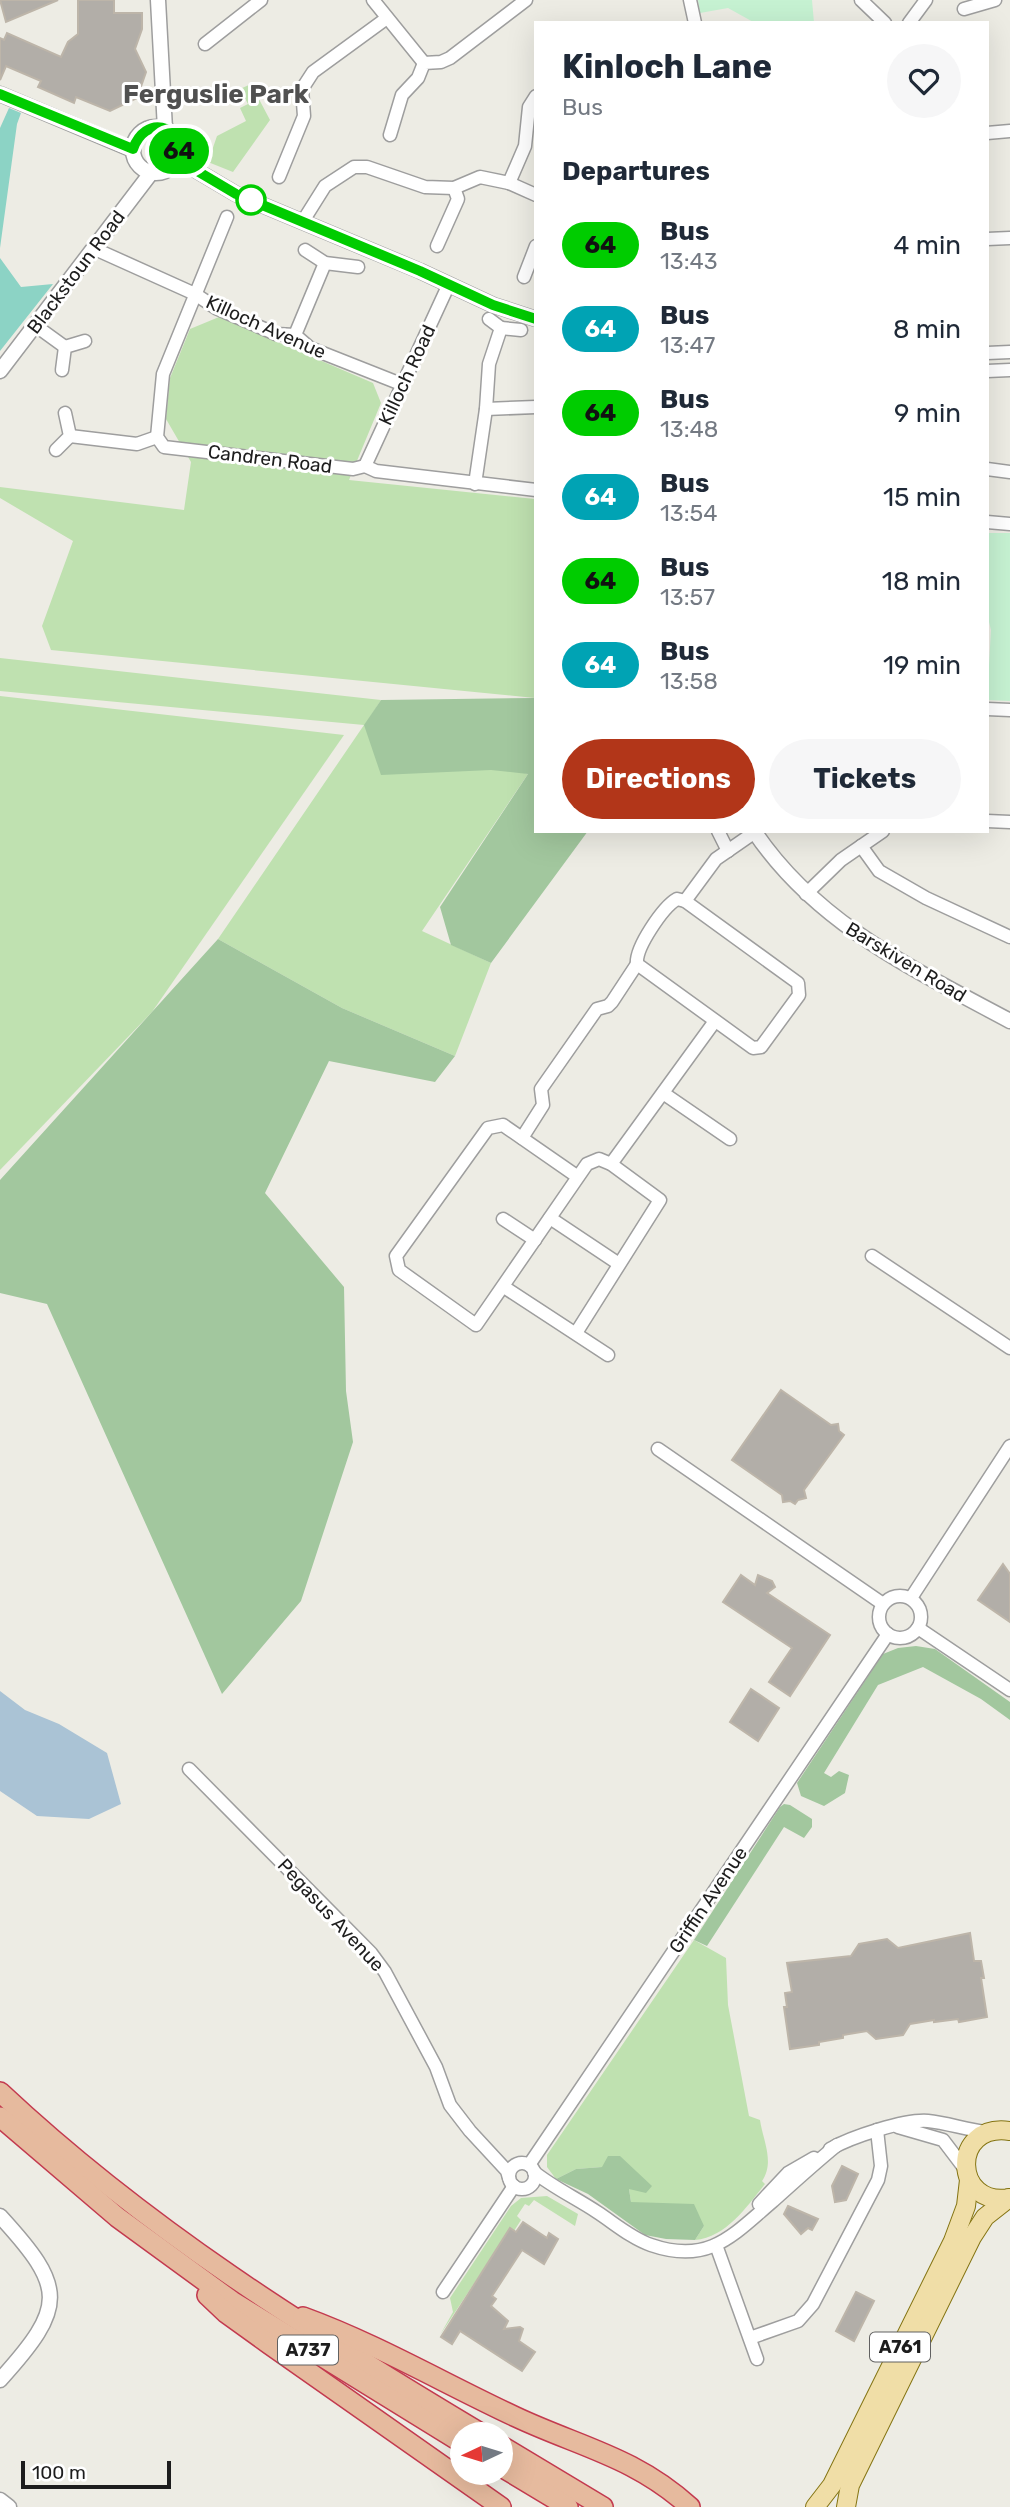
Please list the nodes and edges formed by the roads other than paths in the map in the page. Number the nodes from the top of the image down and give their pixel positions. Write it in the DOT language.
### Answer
graph roads {
  1 [pos="158,0"];
  2 [pos="261,0"];
  3 [pos="373,0"];
  4 [pos="526,0"];
  5 [pos="690,0"];
  6 [pos="861,0"];
  7 [pos="926,0"];
  8 [pos="995,0"];
  9 [pos="511,4"];
  10 [pos="964,9"];
  11 [pos="387,18"];
  12 [pos="695,21"];
  13 [pos="883,21"];
  14 [pos="910,21"];
  15 [pos="205,44"];
  16 [pos="424,62"];
  17 [pos="0,94"];
  18 [pos="534,99"];
  19 [pos="165,129"];
  20 [pos="1010,131"];
  21 [pos="989,133"];
  22 [pos="390,135"];
  23 [pos="133,149"];
  24 [pos="177,159"];
  25 [pos="151,173"];
  26 [pos="279,177"];
  27 [pos="509,183"];
  28 [pos="454,188"];
  29 [pos="534,194"];
  30 [pos="227,218"];
  31 [pos="303,221"];
  32 [pos="1010,238"];
  33 [pos="989,240"];
  34 [pos="437,246"];
  35 [pos="95,249"];
  36 [pos="305,250"];
  37 [pos="534,251"];
  38 [pos="325,263"];
  39 [pos="358,267"];
  40 [pos="524,276"];
  41 [pos="449,284"];
  42 [pos="195,294"];
  43 [pos="534,318"];
  44 [pos="489,319"];
  45 [pos="36,326"];
  46 [pos="501,328"];
  47 [pos="521,330"];
  48 [pos="295,335"];
  49 [pos="85,341"];
  50 [pos="65,346"];
  51 [pos="1010,352"];
  52 [pos="989,353"];
  53 [pos="62,370"];
  54 [pos="1010,370"];
  55 [pos="0,371"];
  56 [pos="989,371"];
  57 [pos="401,384"];
  58 [pos="534,407"];
  59 [pos="486,409"];
  60 [pos="65,413"];
  61 [pos="70,436"];
  62 [pos="157,437"];
  63 [pos="56,450"];
  64 [pos="365,466"];
  65 [pos="989,469"];
  66 [pos="1010,472"];
  67 [pos="475,484"];
  68 [pos="534,490"];
  69 [pos="989,522"];
  70 [pos="1010,524"];
  71 [pos="989,709"];
  72 [pos="1010,710"];
  73 [pos="989,821"];
  74 [pos="1010,822"];
  75 [pos="719,833"];
  76 [pos="753,833"];
  77 [pos="755,833"];
  78 [pos="880,833"];
  79 [pos="861,846"];
  80 [pos="728,851"];
  81 [pos="806,894"];
  82 [pos="685,901"];
  83 [pos="1010,937"];
  84 [pos="637,964"];
  85 [pos="715,1021"];
  86 [pos="1010,1021"];
  87 [pos="663,1093"];
  88 [pos="523,1138"];
  89 [pos="730,1139"];
  90 [pos="611,1164"];
  91 [pos="578,1177"];
  92 [pos="550,1217"];
  93 [pos="503,1219"];
  94 [pos="535,1240"];
  95 [pos="872,1256"];
  96 [pos="619,1264"];
  97 [pos="504,1287"];
  98 [pos="576,1333"];
  99 [pos="1010,1348"];
  100 [pos="608,1355"];
  101 [pos="1010,1446"];
  102 [pos="658,1449"];
  103 [pos="911,1598"];
  104 [pos="883,1604"];
  105 [pos="918,1628"];
  106 [pos="888,1634"];
  107 [pos="1010,1690"];
  108 [pos="189,1769"];
  109 [pos="0,2092"];
  110 [pos="0,2117"];
  111 [pos="1010,2117"];
  112 [pos="897,2127"];
  113 [pos="877,2130"];
  114 [pos="997,2131"];
  115 [pos="490,2151"];
  116 [pos="528,2167"];
  117 [pos="967,2175"];
  118 [pos="516,2184"];
  119 [pos="558,2191"];
  120 [pos="1009,2198"];
  121 [pos="0,2216"];
  122 [pos="716,2245"];
  123 [pos="159,2249"];
  124 [pos="443,2292"];
  125 [pos="269,2304"];
  126 [pos="750,2338"];
  127 [pos="757,2359"];
  128 [pos="0,2380"];
  129 [pos="462,2422"];
  130 [pos="450,2436"];
  131 [pos="513,2453"];
  132 [pos="513,2474"];
  133 [pos="0,2500"];
  134 [pos="9,2507"];
  135 [pos="501,2507"];
  136 [pos="568,2507"];
  137 [pos="603,2507"];
  138 [pos="690,2507"];
  139 [pos="815,2507"];
  140 [pos="846,2507"];
  1 -- 19 [label="street"];
  2 -- 15 [label="street"];
  3 -- 11 [label="street"];
  4 -- 9 [label="street"];
  5 -- 12 [label="street"];
  6 -- 13 [label="street"];
  7 -- 14 [label="street"];
  8 -- 10 [label="street"];
  9 -- 16 [label="street"];
  11 -- 16 [label="street"];
  11 -- 26 [label="street"];
  16 -- 22 [label="street"];
  17 -- 23 [label="street"];
  18 -- 27 [label="street"];
  19 -- 23 [label="street"];
  19 -- 24 [label="street"];
  20 -- 21 [label="street"];
  23 -- 25 [label="street"];
  24 -- 25 [label="street"];
  24 -- 31 [label="street"];
  25 -- 35 [label="street, Blackstoun Road"];
  27 -- 28 [label="street"];
  27 -- 29 [label="street"];
  28 -- 31 [label="street"];
  28 -- 34 [label="street"];
  30 -- 42 [label="street"];
  31 -- 41 [label="street"];
  32 -- 33 [label="street"];
  35 -- 42 [label="street, Killoch Avenue"];
  35 -- 45 [label="street, Blackstoun Road"];
  36 -- 38 [label="street"];
  37 -- 40 [label="street"];
  38 -- 39 [label="street"];
  38 -- 48 [label="street"];
  41 -- 43 [label="street"];
  41 -- 57 [label="street, Killoch Road"];
  42 -- 48 [label="street, Killoch Avenue"];
  42 -- 62 [label="street"];
  44 -- 46 [label="street"];
  45 -- 50 [label="street"];
  45 -- 55 [label="street, Blackstoun Road"];
  46 -- 47 [label="street"];
  46 -- 59 [label="street"];
  48 -- 57 [label="street, Killoch Avenue"];
  49 -- 50 [label="street"];
  50 -- 53 [label="street"];
  51 -- 52 [label="street"];
  54 -- 56 [label="street"];
  57 -- 64 [label="street, Killoch Road"];
  58 -- 59 [label="street"];
  59 -- 67 [label="street"];
  60 -- 61 [label="street"];
  61 -- 62 [label="street"];
  61 -- 63 [label="street"];
  62 -- 64 [label="street, Candren Road"];
  64 -- 67 [label="street, Candren Road"];
  65 -- 66 [label="street"];
  67 -- 68 [label="street, Candren Road"];
  69 -- 70 [label="street"];
  71 -- 72 [label="street"];
  73 -- 74 [label="street"];
  75 -- 80 [label="street"];
  76 -- 80 [label="street"];
  77 -- 81 [label="street, Barskiven Road"];
  78 -- 79 [label="street"];
  79 -- 81 [label="street"];
  79 -- 83 [label="street"];
  80 -- 82 [label="street"];
  81 -- 86 [label="street, Barskiven Road"];
  82 -- 84 [label="street"];
  82 -- 85 [label="street"];
  84 -- 85 [label="street"];
  84 -- 88 [label="street"];
  85 -- 87 [label="street"];
  87 -- 89 [label="street"];
  87 -- 90 [label="street"];
  88 -- 91 [label="street"];
  88 -- 97 [label="street"];
  90 -- 91 [label="street"];
  90 -- 96 [label="street"];
  91 -- 92 [label="street"];
  92 -- 94 [label="street"];
  92 -- 96 [label="street"];
  93 -- 94 [label="street"];
  94 -- 97 [label="street"];
  95 -- 99 [label="street"];
  96 -- 98 [label="street"];
  97 -- 98 [label="street"];
  98 -- 100 [label="street"];
  101 -- 103 [label="street"];
  102 -- 104 [label="street"];
  103 -- 104 [label="street"];
  103 -- 105 [label="street"];
  104 -- 106 [label="street"];
  105 -- 106 [label="street"];
  105 -- 107 [label="street"];
  106 -- 116 [label="street, Griffin Avenue"];
  108 -- 115 [label="street, Pegasus Avenue"];
  109 -- 125 [label="highway, A737"];
  110 -- 123 [label="highway, A737"];
  111 -- 114 [label="main road"];
  112 -- 113 [label="street"];
  112 -- 114 [label="street"];
  112 -- 117 [label="street"];
  113 -- 122 [label="street"];
  113 -- 126 [label="street"];
  114 -- 117 [label="main road"];
  115 -- 116 [label="street"];
  115 -- 118 [label="street, Pegasus Avenue"];
  116 -- 118 [label="street"];
  116 -- 118 [label="street"];
  116 -- 119 [label="street"];
  117 -- 120 [label="main road"];
  117 -- 139 [label="main road, A761"];
  118 -- 119 [label="street"];
  118 -- 124 [label="street"];
  119 -- 122 [label="street"];
  120 -- 140 [label="main road, A761"];
  121 -- 128 [label="street"];
  122 -- 126 [label="street"];
  123 -- 130 [label="highway, A737"];
  123 -- 135 [label="highway"];
  125 -- 129 [label="highway, A737"];
  125 -- 138 [label="highway"];
  126 -- 127 [label="street"];
  131 -- 137 [label="highway"];
  132 -- 136 [label="highway"];
  133 -- 134 [label="street"];
}
